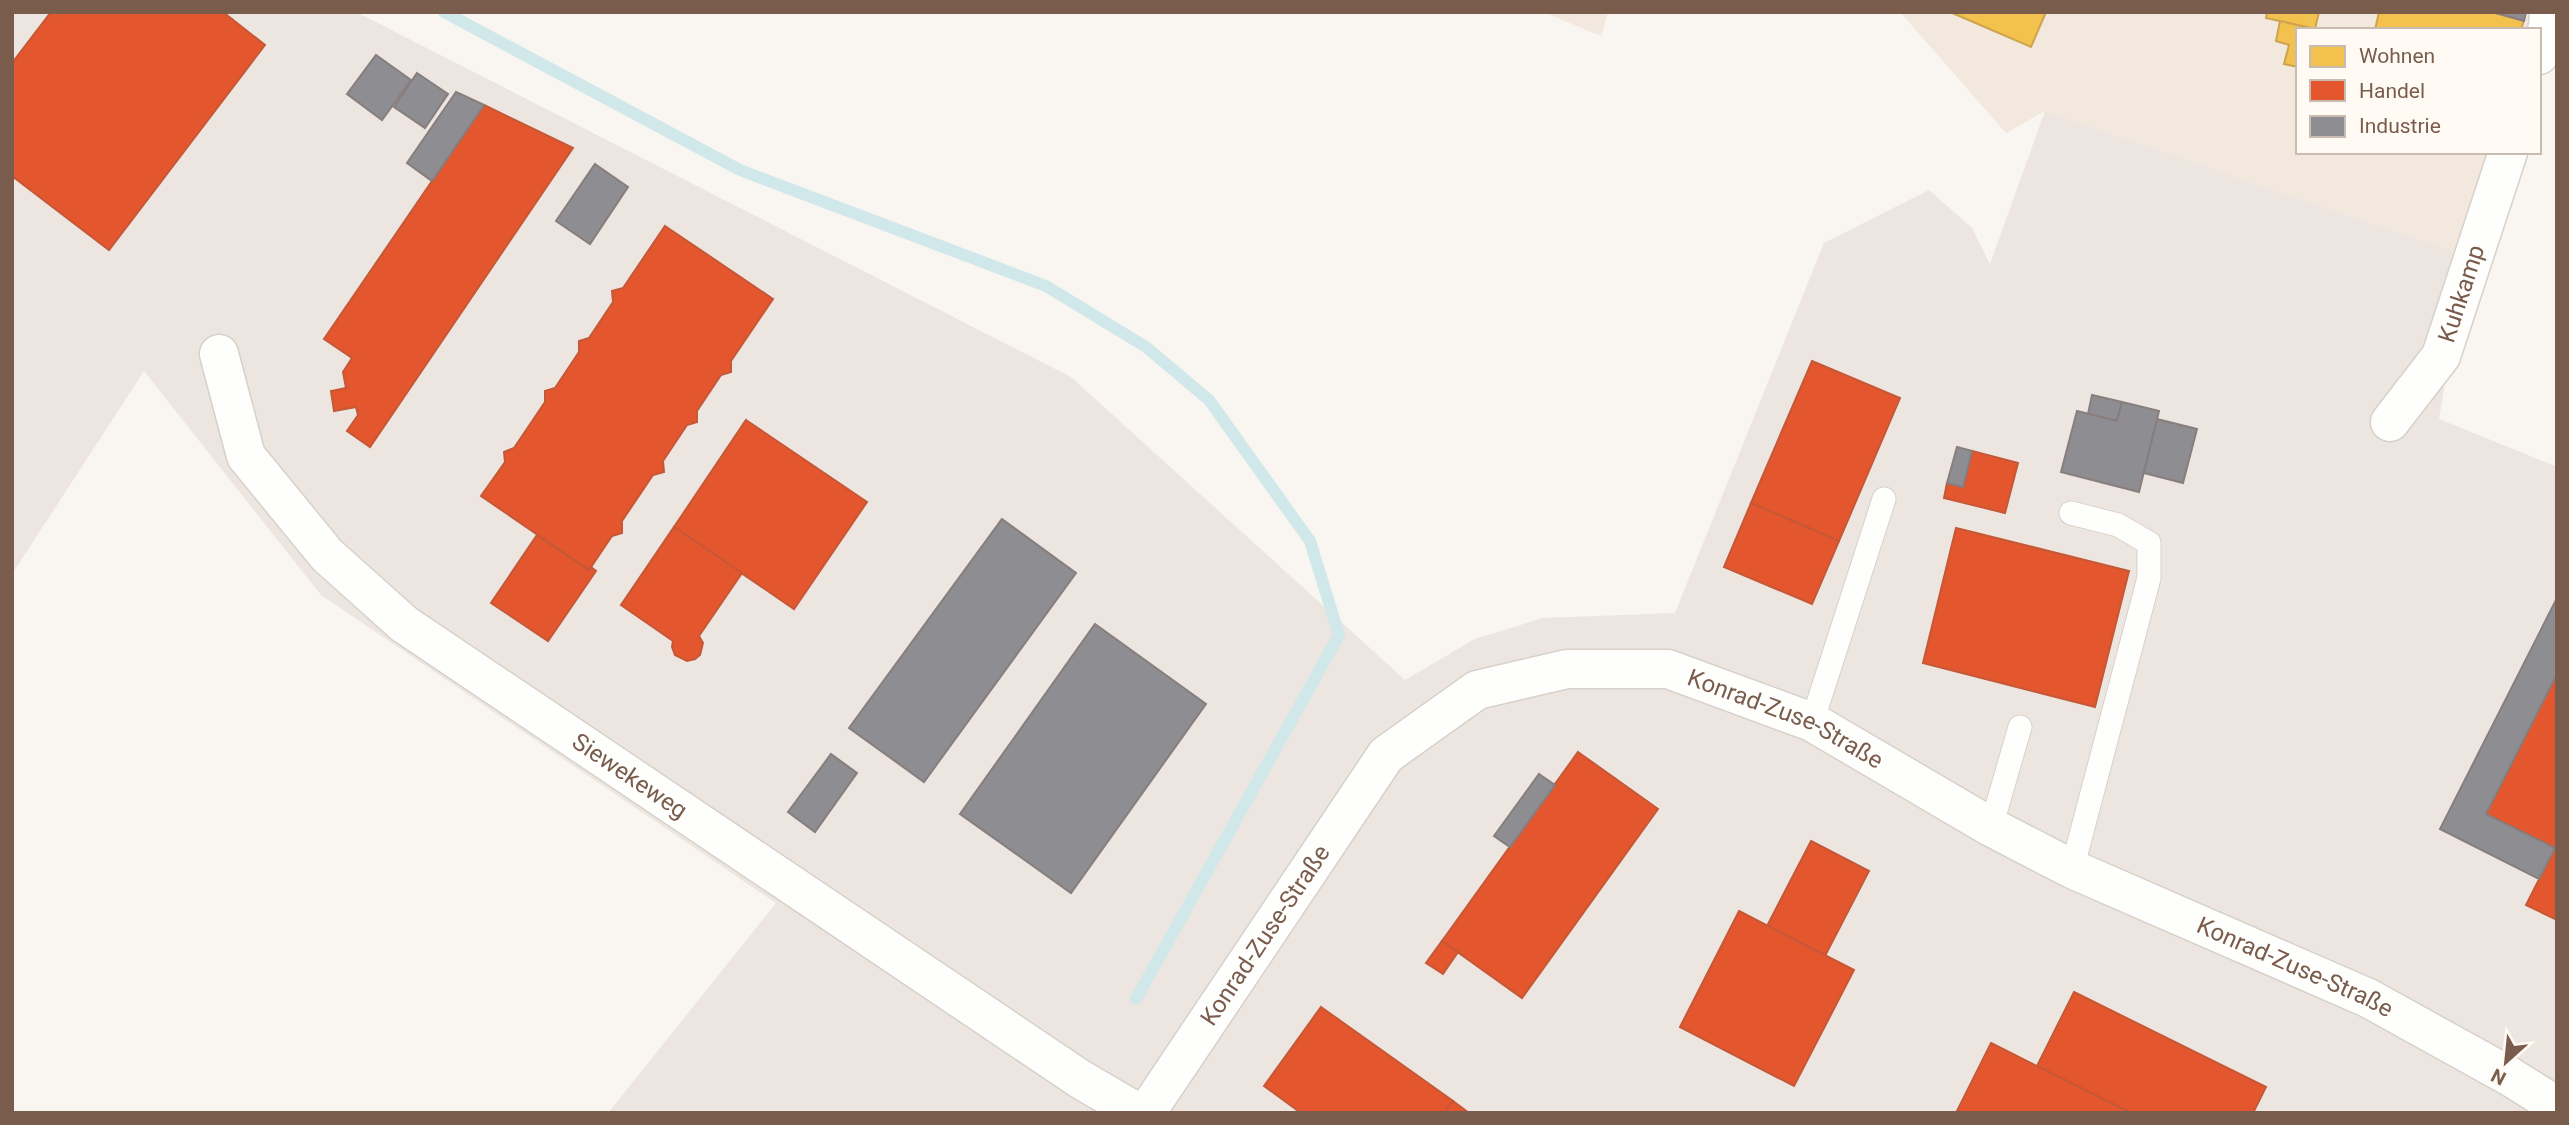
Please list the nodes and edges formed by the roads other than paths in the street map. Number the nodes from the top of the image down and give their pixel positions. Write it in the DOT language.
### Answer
graph roads {
  1 [pos="2549,12"];
  2 [pos="2541,49"];
  3 [pos="2507,154"];
  4 [pos="219,354"];
  5 [pos="2389,422"];
  6 [pos="1884,499"];
  7 [pos="2071,513"];
  8 [pos="1812,722"];
  9 [pos="2020,727"];
  10 [pos="1991,827"];
  11 [pos="2072,869"];
  12 [pos="2557,1107"];
  13 [pos="1138,1113"];
  14 [pos="1146,1113"];
  1 -- 2 [label="street"];
  3 -- 5 [label="street, Kuhkamp"];
  4 -- 13 [label="street, Siewekeweg"];
  6 -- 8 [label="lane"];
  7 -- 11 [label="lane"];
  8 -- 10 [label="street, Konrad-Zuse-Straße"];
  8 -- 14 [label="street, Konrad-Zuse-Straße"];
  9 -- 10 [label="lane"];
  10 -- 11 [label="street, Konrad-Zuse-Straße"];
  11 -- 12 [label="street, Konrad-Zuse-Straße"];
}
